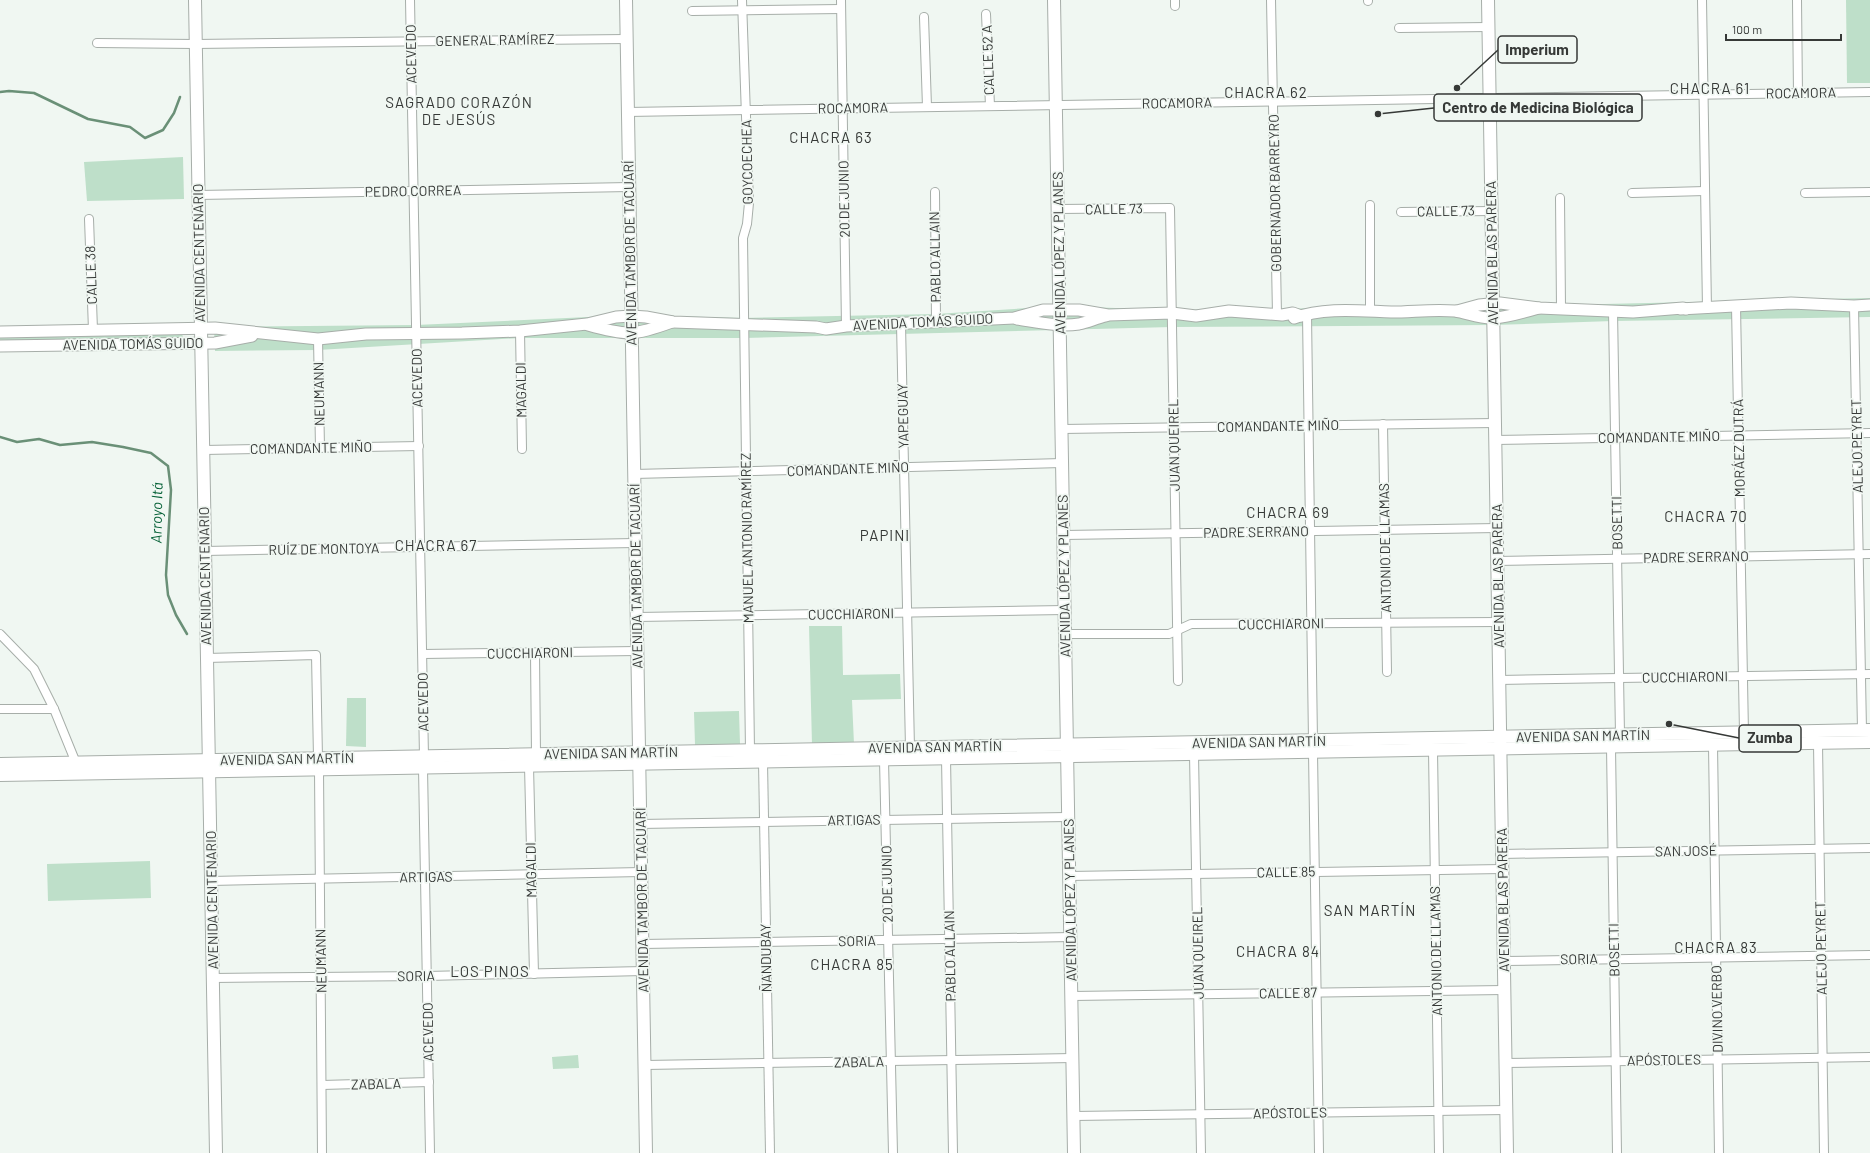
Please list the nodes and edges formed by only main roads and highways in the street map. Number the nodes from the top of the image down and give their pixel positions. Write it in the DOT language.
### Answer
graph roads {
  1 [pos="195,0"];
  2 [pos="626,0"];
  3 [pos="1054,0"];
  4 [pos="1488,0"];
  5 [pos="1493,303"];
  6 [pos="1870,305"];
  7 [pos="1539,308"];
  8 [pos="1060,310"];
  9 [pos="1457,311"];
  10 [pos="1108,315"];
  11 [pos="631,316"];
  12 [pos="1014,318"];
  13 [pos="1493,318"];
  14 [pos="673,322"];
  15 [pos="587,324"];
  16 [pos="1060,325"];
  17 [pos="200,328"];
  18 [pos="0,332"];
  19 [pos="264,333"];
  20 [pos="632,334"];
  21 [pos="202,343"];
  22 [pos="0,346"];
  23 [pos="1866,730"];
  24 [pos="1870,742"];
  25 [pos="1500,743"];
  26 [pos="1313,746"];
  27 [pos="1067,751"];
  28 [pos="638,758"];
  29 [pos="423,762"];
  30 [pos="0,764"];
  31 [pos="210,766"];
  32 [pos="0,775"];
  33 [pos="216,1153"];
  34 [pos="646,1153"];
  35 [pos="1074,1153"];
  36 [pos="1507,1153"];
  1 -- 17 [label="main road, AVENIDA CENTENARIO"];
  2 -- 11 [label="main road, AVENIDA TAMBOR DE TACUARÍ"];
  3 -- 8 [label="main road, AVENIDA LÓPEZ Y PLANES"];
  4 -- 5 [label="main road, AVENIDA BLAS PARERA"];
  5 -- 7 [label="main road, AVENIDA TOMÁS GUIDO"];
  5 -- 9 [label="main road, AVENIDA TOMÁS GUIDO"];
  5 -- 13 [label="main road, AVENIDA BLAS PARERA"];
  6 -- 7 [label="main road, AVENIDA TOMÁS GUIDO"];
  7 -- 13 [label="main road, AVENIDA TOMÁS GUIDO"];
  8 -- 10 [label="main road, AVENIDA TOMÁS GUIDO"];
  8 -- 12 [label="main road, AVENIDA TOMÁS GUIDO"];
  8 -- 16 [label="main road, AVENIDA LÓPEZ Y PLANES"];
  9 -- 10 [label="main road, AVENIDA TOMÁS GUIDO"];
  9 -- 13 [label="main road, AVENIDA TOMÁS GUIDO"];
  10 -- 16 [label="main road, AVENIDA TOMÁS GUIDO"];
  11 -- 14 [label="main road, AVENIDA TOMÁS GUIDO"];
  11 -- 15 [label="main road, AVENIDA TOMÁS GUIDO"];
  11 -- 20 [label="main road, AVENIDA TAMBOR DE TACUARÍ"];
  12 -- 14 [label="main road, AVENIDA TOMÁS GUIDO"];
  12 -- 16 [label="main road, AVENIDA TOMÁS GUIDO"];
  13 -- 25 [label="main road, AVENIDA BLAS PARERA"];
  14 -- 20 [label="main road, AVENIDA TOMÁS GUIDO"];
  15 -- 19 [label="main road, AVENIDA TOMÁS GUIDO"];
  15 -- 20 [label="main road, AVENIDA TOMÁS GUIDO"];
  16 -- 27 [label="main road, AVENIDA LÓPEZ Y PLANES"];
  17 -- 18 [label="main road, AVENIDA TOMÁS GUIDO"];
  17 -- 19 [label="main road, AVENIDA TOMÁS GUIDO"];
  17 -- 21 [label="main road, AVENIDA CENTENARIO"];
  19 -- 21 [label="main road, AVENIDA TOMÁS GUIDO"];
  20 -- 28 [label="main road, AVENIDA TAMBOR DE TACUARÍ"];
  21 -- 22 [label="main road, AVENIDA TOMÁS GUIDO"];
  21 -- 31 [label="main road, AVENIDA CENTENARIO"];
  23 -- 25 [label="main road, AVENIDA SAN MARTÍN"];
  24 -- 25 [label="main road, AVENIDA SAN MARTÍN"];
  25 -- 26 [label="main road, AVENIDA SAN MARTÍN"];
  25 -- 26 [label="main road, AVENIDA SAN MARTÍN"];
  25 -- 36 [label="main road, AVENIDA BLAS PARERA"];
  26 -- 27 [label="main road, AVENIDA SAN MARTÍN"];
  26 -- 27 [label="main road, AVENIDA SAN MARTÍN"];
  27 -- 28 [label="main road, AVENIDA SAN MARTÍN"];
  27 -- 28 [label="main road, AVENIDA SAN MARTÍN"];
  27 -- 35 [label="main road, AVENIDA LÓPEZ Y PLANES"];
  28 -- 29 [label="main road, AVENIDA SAN MARTÍN"];
  28 -- 29 [label="main road, AVENIDA SAN MARTÍN"];
  28 -- 34 [label="main road, AVENIDA TAMBOR DE TACUARÍ"];
  29 -- 31 [label="main road, AVENIDA SAN MARTÍN"];
  30 -- 31 [label="main road, AVENIDA SAN MARTÍN"];
  31 -- 32 [label="main road, AVENIDA SAN MARTÍN"];
  31 -- 33 [label="main road, AVENIDA CENTENARIO"];
}
